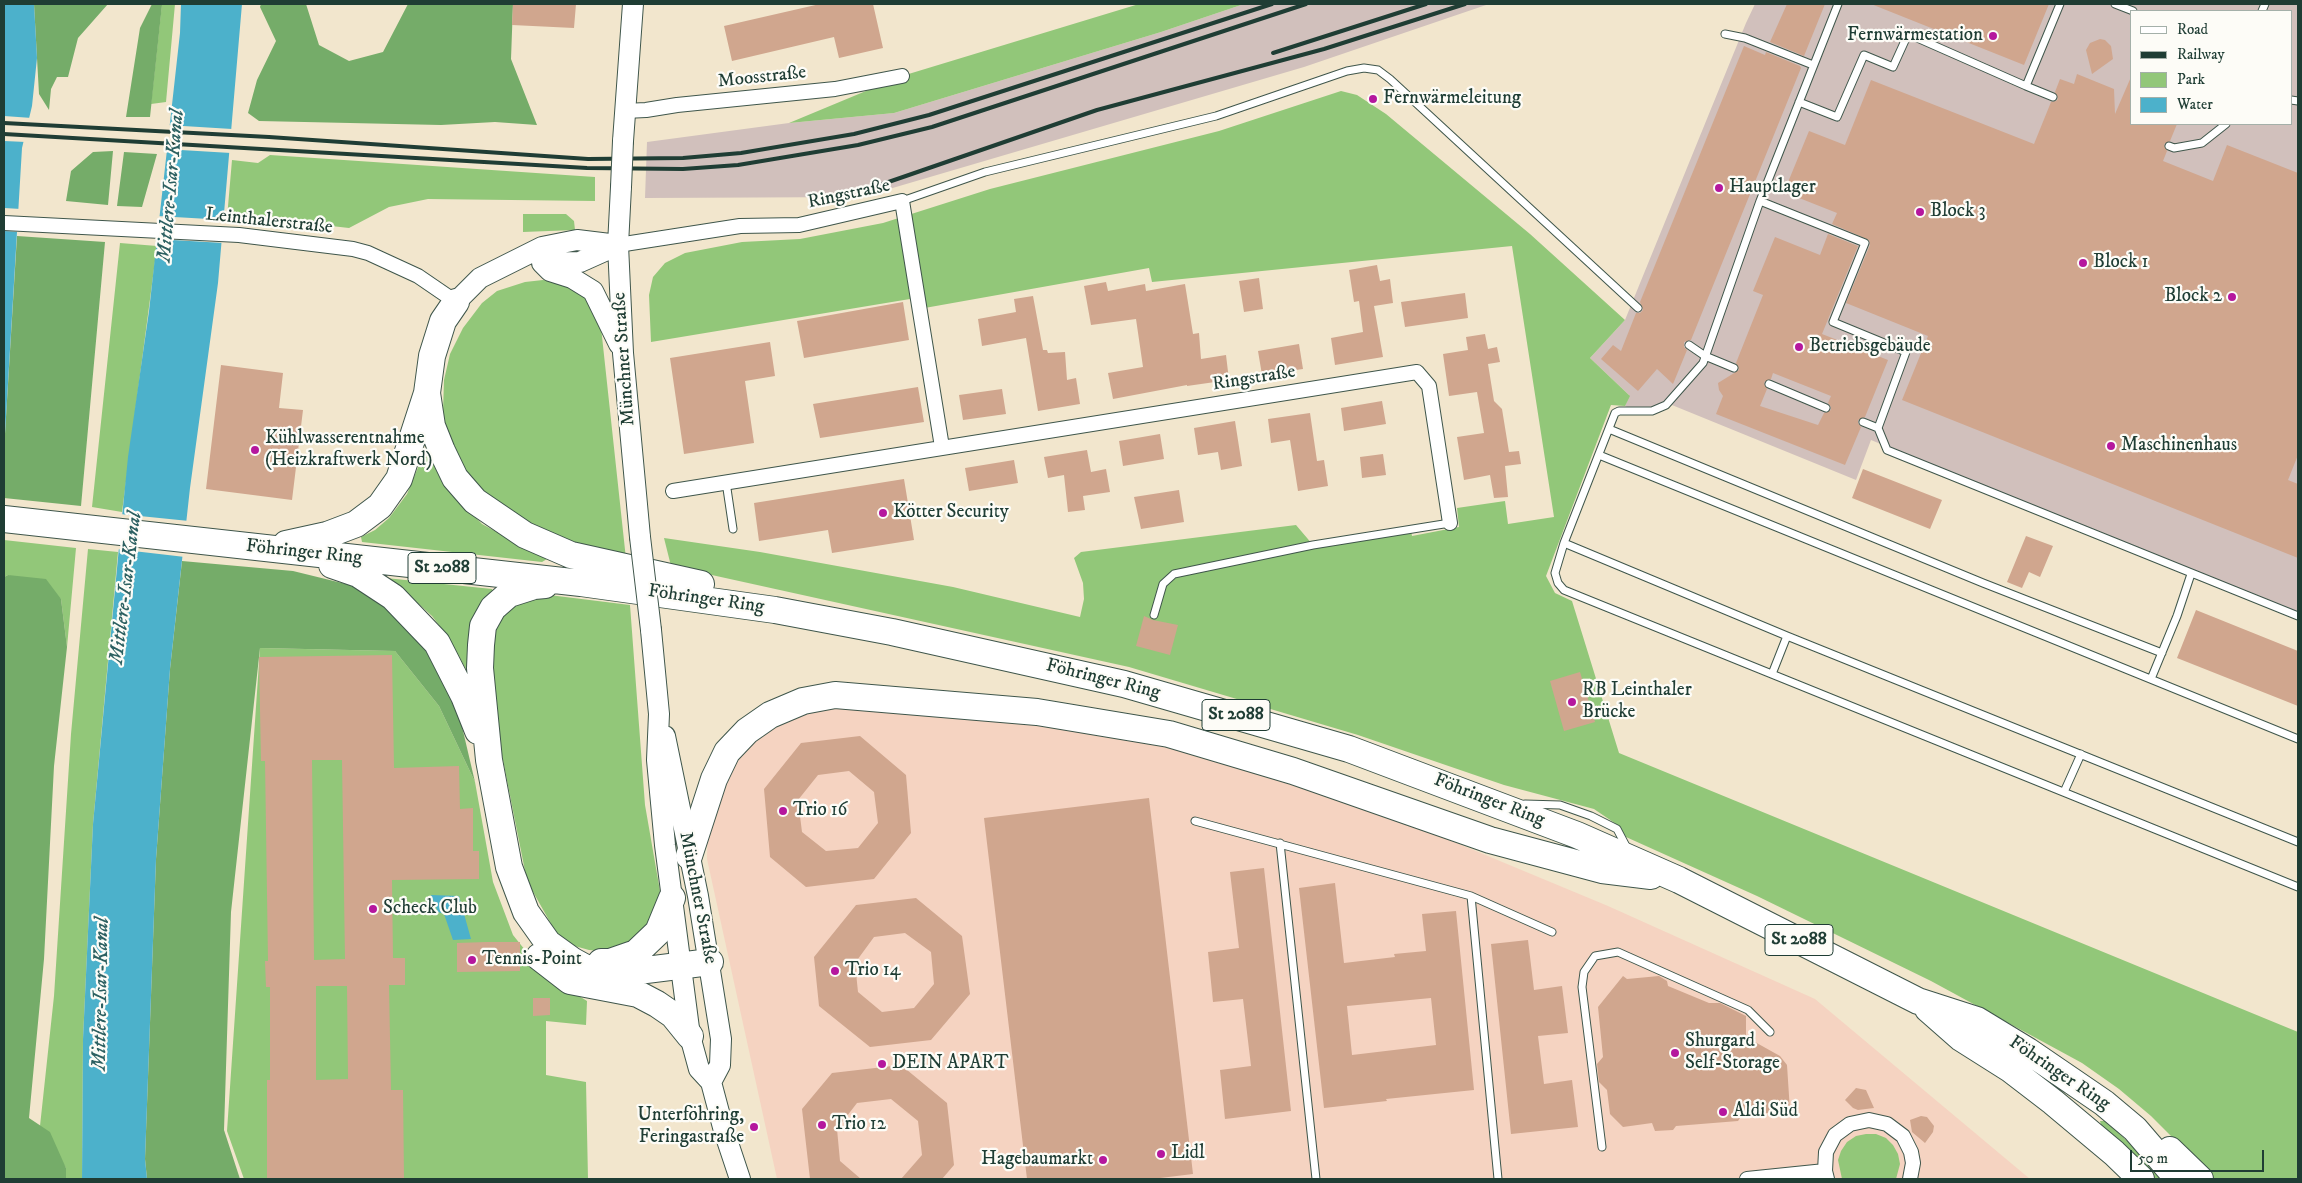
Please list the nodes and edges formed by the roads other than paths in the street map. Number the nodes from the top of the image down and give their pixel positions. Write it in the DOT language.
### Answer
graph roads {
  1 [pos="633,4"];
  2 [pos="1838,4"];
  3 [pos="2060,4"];
  4 [pos="2115,4"];
  5 [pos="2131,10"];
  6 [pos="1725,34"];
  7 [pos="1814,65"];
  8 [pos="902,76"];
  9 [pos="2026,86"];
  10 [pos="2053,97"];
  11 [pos="1799,102"];
  12 [pos="625,111"];
  13 [pos="2225,125"];
  14 [pos="2168,146"];
  15 [pos="902,201"];
  16 [pos="1760,201"];
  17 [pos="4,223"];
  18 [pos="618,245"];
  19 [pos="512,261"];
  20 [pos="542,263"];
  21 [pos="456,302"];
  22 [pos="1638,308"];
  23 [pos="1689,344"];
  24 [pos="623,353"];
  25 [pos="1705,356"];
  26 [pos="1734,368"];
  27 [pos="1769,384"];
  28 [pos="427,393"];
  29 [pos="1826,408"];
  30 [pos="1863,422"];
  31 [pos="1878,428"];
  32 [pos="1609,429"];
  33 [pos="942,447"];
  34 [pos="1599,455"];
  35 [pos="726,482"];
  36 [pos="673,491"];
  37 [pos="4,519"];
  38 [pos="1450,523"];
  39 [pos="734,529"];
  40 [pos="1564,543"];
  41 [pos="266,549"];
  42 [pos="304,553"];
  43 [pos="2191,574"];
  44 [pos="581,583"];
  45 [pos="776,610"];
  46 [pos="1154,615"];
  47 [pos="2298,616"];
  48 [pos="1787,636"];
  49 [pos="2162,653"];
  50 [pos="1772,674"];
  51 [pos="2151,679"];
  52 [pos="659,714"];
  53 [pos="2298,739"];
  54 [pos="2081,754"];
  55 [pos="490,760"];
  56 [pos="2064,792"];
  57 [pos="1195,821"];
  58 [pos="2298,842"];
  59 [pos="1280,843"];
  60 [pos="689,856"];
  61 [pos="509,866"];
  62 [pos="1679,880"];
  63 [pos="2298,887"];
  64 [pos="1471,896"];
  65 [pos="672,898"];
  66 [pos="1552,932"];
  67 [pos="573,962"];
  68 [pos="710,962"];
  69 [pos="680,966"];
  70 [pos="1918,1001"];
  71 [pos="1770,1032"];
  72 [pos="690,1036"];
  73 [pos="711,1082"];
  74 [pos="2135,1128"];
  75 [pos="1602,1148"];
  76 [pos="1826,1175"];
  77 [pos="740,1179"];
  78 [pos="1316,1179"];
  79 [pos="1498,1179"];
  80 [pos="1747,1179"];
  81 [pos="1910,1179"];
  82 [pos="2141,1179"];
  83 [pos="2178,1179"];
  84 [pos="2200,1179"];
  1 -- 12 [label="main road, Münchner Straße"];
  2 -- 7 [label="lane"];
  3 -- 9 [label="lane"];
  4 -- 5 [label="lane"];
  6 -- 7 [label="lane"];
  7 -- 11 [label="lane"];
  8 -- 12 [label="street, Moosstraße"];
  9 -- 10 [label="lane"];
  9 -- 11 [label="lane"];
  11 -- 16 [label="lane"];
  12 -- 18 [label="main road, Münchner Straße, bridge"];
  13 -- 14 [label="lane"];
  15 -- 18 [label="street, Ringstraße"];
  15 -- 22 [label="lane"];
  15 -- 33 [label="street, Ringstraße"];
  16 -- 25 [label="lane"];
  16 -- 31 [label="lane"];
  17 -- 21 [label="street, Leinthalerstraße"];
  18 -- 19 [label="main road"];
  18 -- 20 [label="main road"];
  18 -- 24 [label="main road, Münchner Straße"];
  19 -- 20 [label="main road"];
  19 -- 21 [label="main road"];
  20 -- 24 [label="main road"];
  21 -- 28 [label="highway"];
  23 -- 25 [label="lane"];
  24 -- 52 [label="main road, Münchner Straße, bridge"];
  25 -- 26 [label="lane"];
  25 -- 32 [label="lane"];
  27 -- 29 [label="lane"];
  28 -- 41 [label="highway"];
  28 -- 45 [label="highway"];
  30 -- 31 [label="lane"];
  31 -- 43 [label="lane"];
  32 -- 34 [label="lane"];
  32 -- 49 [label="lane"];
  33 -- 35 [label="street, Ringstraße"];
  33 -- 38 [label="street, Ringstraße"];
  34 -- 40 [label="lane"];
  34 -- 51 [label="lane"];
  35 -- 36 [label="street, Ringstraße"];
  35 -- 39 [label="lane"];
  37 -- 41 [label="highway, Föhringer Ring / St 2088"];
  38 -- 46 [label="lane"];
  40 -- 48 [label="lane"];
  40 -- 50 [label="lane"];
  41 -- 42 [label="highway, Föhringer Ring / St 2088"];
  42 -- 44 [label="highway, Föhringer Ring / St 2088"];
  42 -- 55 [label="highway"];
  43 -- 47 [label="lane"];
  43 -- 49 [label="lane"];
  44 -- 45 [label="highway, Föhringer Ring / St 2088"];
  44 -- 55 [label="highway"];
  45 -- 62 [label="highway, Föhringer Ring / St 2088"];
  48 -- 50 [label="lane"];
  48 -- 54 [label="lane"];
  49 -- 51 [label="lane"];
  50 -- 56 [label="lane"];
  51 -- 53 [label="lane"];
  52 -- 60 [label="main road, Münchner Straße"];
  52 -- 65 [label="main road, Münchner Straße"];
  54 -- 56 [label="lane"];
  54 -- 58 [label="lane"];
  55 -- 61 [label="highway"];
  56 -- 63 [label="lane"];
  57 -- 59 [label="lane"];
  59 -- 64 [label="lane"];
  59 -- 78 [label="lane"];
  60 -- 62 [label="highway"];
  60 -- 68 [label="main road, Münchner Straße"];
  61 -- 67 [label="highway"];
  61 -- 72 [label="highway"];
  62 -- 70 [label="highway, Föhringer Ring / St 2088"];
  64 -- 66 [label="lane"];
  64 -- 79 [label="lane"];
  65 -- 67 [label="highway"];
  65 -- 69 [label="main road, Münchner Straße"];
  67 -- 69 [label="highway"];
  68 -- 69 [label="highway"];
  68 -- 73 [label="main road, Münchner Straße"];
  69 -- 72 [label="main road, Münchner Straße"];
  70 -- 74 [label="highway, Föhringer Ring / St 2088"];
  70 -- 82 [label="highway, Föhringer Ring / St 2088"];
  71 -- 75 [label="lane"];
  72 -- 73 [label="main road, Münchner Straße"];
  73 -- 77 [label="main road, Münchner Straße"];
  74 -- 83 [label="highway, Föhringer Ring / St 2088"];
  74 -- 84 [label="highway"];
  76 -- 80 [label="street"];
  76 -- 81 [label="street"];
}
